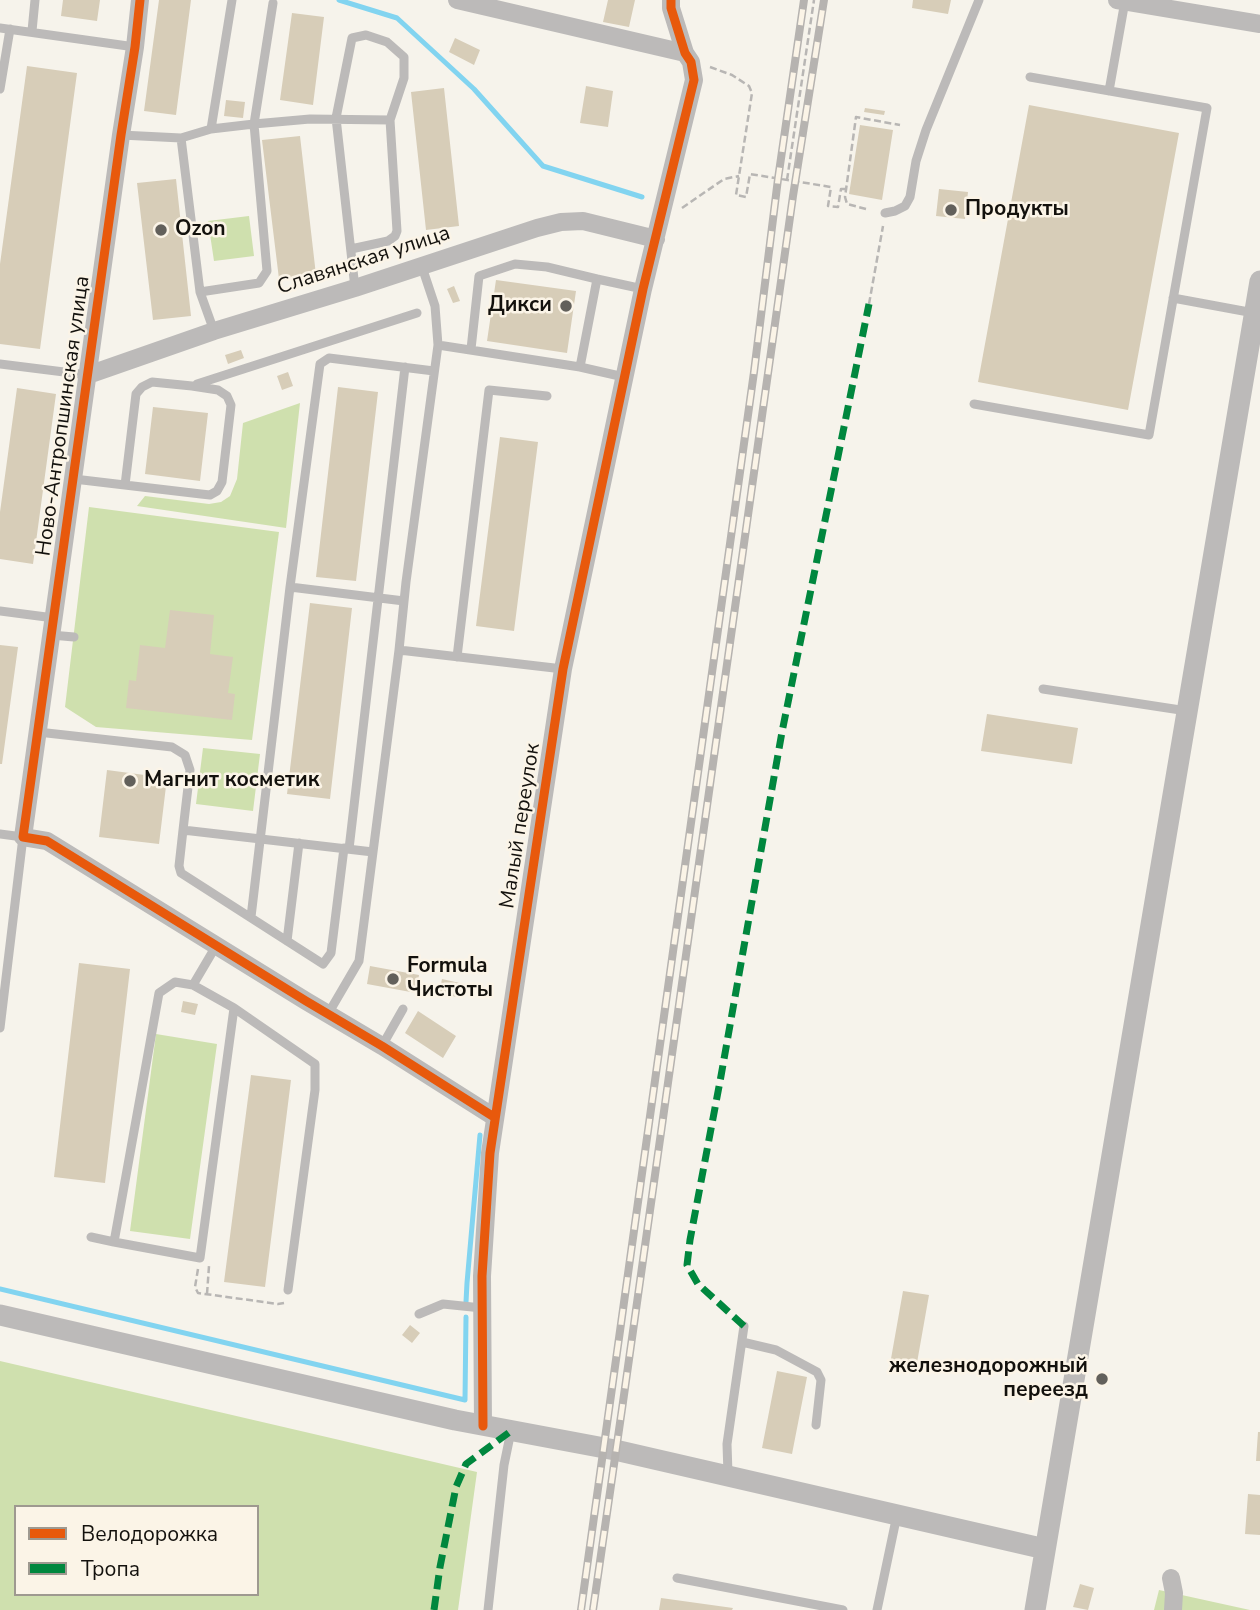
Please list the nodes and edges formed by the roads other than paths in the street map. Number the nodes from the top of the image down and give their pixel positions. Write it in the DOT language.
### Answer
graph roads {
  1 [pos="35,0"];
  2 [pos="140,0"];
  3 [pos="232,0"];
  4 [pos="457,0"];
  5 [pos="671,0"];
  6 [pos="979,0"];
  7 [pos="1125,1"];
  8 [pos="273,3"];
  9 [pos="1260,24"];
  10 [pos="5,28"];
  11 [pos="32,32"];
  12 [pos="135,47"];
  13 [pos="688,57"];
  14 [pos="1030,77"];
  15 [pos="0,89"];
  16 [pos="1109,91"];
  17 [pos="336,118"];
  18 [pos="390,120"];
  19 [pos="254,124"];
  20 [pos="211,129"];
  21 [pos="121,135"];
  22 [pos="181,138"];
  23 [pos="886,212"];
  24 [pos="656,239"];
  25 [pos="351,249"];
  26 [pos="422,267"];
  27 [pos="597,279"];
  28 [pos="1260,281"];
  29 [pos="355,288"];
  30 [pos="643,289"];
  31 [pos="200,292"];
  32 [pos="1173,298"];
  33 [pos="417,313"];
  34 [pos="1254,313"];
  35 [pos="214,331"];
  36 [pos="438,345"];
  37 [pos="314,347"];
  38 [pos="471,349"];
  39 [pos="0,363"];
  40 [pos="320,363"];
  41 [pos="405,367"];
  42 [pos="580,367"];
  43 [pos="434,371"];
  44 [pos="88,375"];
  45 [pos="624,377"];
  46 [pos="192,386"];
  47 [pos="547,396"];
  48 [pos="974,404"];
  49 [pos="74,479"];
  50 [pos="125,485"];
  51 [pos="290,587"];
  52 [pos="379,598"];
  53 [pos="404,601"];
  54 [pos="0,611"];
  55 [pos="53,626"];
  56 [pos="74,637"];
  57 [pos="399,650"];
  58 [pos="457,657"];
  59 [pos="563,668"];
  60 [pos="1043,689"];
  61 [pos="1187,711"];
  62 [pos="38,732"];
  63 [pos="183,830"];
  64 [pos="0,834"];
  65 [pos="23,836"];
  66 [pos="260,838"];
  67 [pos="299,843"];
  68 [pos="346,849"];
  69 [pos="373,852"];
  70 [pos="251,917"];
  71 [pos="287,940"];
  72 [pos="216,946"];
  73 [pos="193,985"];
  74 [pos="234,1008"];
  75 [pos="402,1009"];
  76 [pos="328,1014"];
  77 [pos="0,1028"];
  78 [pos="382,1046"];
  79 [pos="494,1117"];
  80 [pos="92,1237"];
  81 [pos="114,1242"];
  82 [pos="288,1290"];
  83 [pos="482,1308"];
  84 [pos="419,1314"];
  85 [pos="0,1315"];
  86 [pos="744,1326"];
  87 [pos="742,1342"];
  88 [pos="816,1425"];
  89 [pos="482,1426"];
  90 [pos="510,1431"];
  91 [pos="729,1477"];
  92 [pos="897,1515"];
  93 [pos="1045,1549"];
  94 [pos="677,1578"];
  95 [pos="1171,1578"];
  96 [pos="488,1610"];
  97 [pos="844,1610"];
  98 [pos="877,1610"];
  99 [pos="1035,1610"];
  100 [pos="1173,1610"];
  1 -- 11 [label="lane"];
  2 -- 12 [label="street, Ново-Антропшинская улица"];
  3 -- 20 [label="lane"];
  4 -- 13 [label="street"];
  5 -- 13 [label="street, Малый переулок"];
  6 -- 23 [label="lane"];
  7 -- 9 [label="street"];
  7 -- 16 [label="lane"];
  8 -- 19 [label="lane"];
  10 -- 11 [label="lane"];
  10 -- 15 [label="lane"];
  11 -- 12 [label="lane"];
  12 -- 21 [label="street, Ново-Антропшинская улица"];
  13 -- 24 [label="street, Малый переулок"];
  14 -- 16 [label="lane"];
  16 -- 32 [label="lane"];
  17 -- 18 [label="lane"];
  17 -- 18 [label="lane"];
  17 -- 19 [label="lane"];
  17 -- 25 [label="lane"];
  18 -- 25 [label="lane"];
  19 -- 20 [label="lane"];
  19 -- 31 [label="lane"];
  20 -- 22 [label="lane"];
  21 -- 22 [label="lane"];
  21 -- 44 [label="street, Ново-Антропшинская улица"];
  22 -- 31 [label="lane"];
  24 -- 26 [label="street, Славянская улица"];
  24 -- 30 [label="street, Малый переулок"];
  25 -- 29 [label="lane"];
  26 -- 29 [label="street, Славянская улица"];
  26 -- 36 [label="lane"];
  27 -- 30 [label="lane"];
  27 -- 38 [label="lane"];
  27 -- 42 [label="lane"];
  28 -- 34 [label="street"];
  29 -- 35 [label="street, Славянская улица"];
  30 -- 45 [label="street, Малый переулок"];
  31 -- 35 [label="lane"];
  32 -- 34 [label="lane"];
  32 -- 48 [label="lane"];
  33 -- 37 [label="lane"];
  34 -- 61 [label="street"];
  35 -- 44 [label="street, Славянская улица"];
  36 -- 38 [label="lane"];
  36 -- 43 [label="lane"];
  37 -- 40 [label="lane"];
  37 -- 46 [label="lane"];
  38 -- 42 [label="lane"];
  39 -- 44 [label="lane"];
  40 -- 41 [label="lane"];
  40 -- 51 [label="lane"];
  41 -- 43 [label="lane"];
  41 -- 52 [label="lane"];
  42 -- 45 [label="lane"];
  43 -- 53 [label="lane"];
  44 -- 49 [label="street, Ново-Антропшинская улица"];
  45 -- 59 [label="street, Малый переулок"];
  46 -- 50 [label="lane"];
  46 -- 50 [label="lane"];
  47 -- 58 [label="lane"];
  49 -- 50 [label="lane"];
  49 -- 55 [label="street, Ново-Антропшинская улица"];
  51 -- 52 [label="lane"];
  51 -- 66 [label="lane"];
  52 -- 53 [label="lane"];
  52 -- 68 [label="lane"];
  53 -- 57 [label="lane"];
  54 -- 55 [label="lane"];
  55 -- 56 [label="lane"];
  55 -- 62 [label="street, Ново-Антропшинская улица"];
  57 -- 58 [label="lane"];
  57 -- 69 [label="lane"];
  58 -- 59 [label="lane"];
  59 -- 79 [label="street, Малый переулок"];
  60 -- 61 [label="lane"];
  61 -- 93 [label="street"];
  62 -- 63 [label="lane"];
  62 -- 65 [label="street, Ново-Антропшинская улица"];
  63 -- 66 [label="lane"];
  63 -- 70 [label="lane"];
  64 -- 65 [label="lane"];
  65 -- 72 [label="street"];
  65 -- 77 [label="lane"];
  66 -- 67 [label="lane"];
  66 -- 70 [label="lane"];
  67 -- 68 [label="lane"];
  67 -- 71 [label="lane"];
  68 -- 69 [label="lane"];
  68 -- 71 [label="lane"];
  69 -- 76 [label="lane"];
  70 -- 71 [label="lane"];
  72 -- 73 [label="lane"];
  72 -- 76 [label="street"];
  73 -- 74 [label="lane"];
  73 -- 81 [label="lane"];
  74 -- 81 [label="lane"];
  74 -- 82 [label="lane"];
  75 -- 78 [label="lane"];
  76 -- 78 [label="street"];
  78 -- 79 [label="street"];
  79 -- 83 [label="street, Малый переулок"];
  80 -- 81 [label="lane"];
  83 -- 84 [label="lane"];
  83 -- 89 [label="street, Малый переулок"];
  85 -- 89 [label="street"];
  86 -- 87 [label="lane"];
  87 -- 88 [label="lane"];
  87 -- 91 [label="lane"];
  89 -- 90 [label="street"];
  90 -- 91 [label="street"];
  90 -- 96 [label="lane"];
  91 -- 92 [label="street"];
  92 -- 93 [label="street"];
  92 -- 98 [label="lane"];
  93 -- 99 [label="street"];
  94 -- 97 [label="lane"];
  95 -- 100 [label="street"];
}
